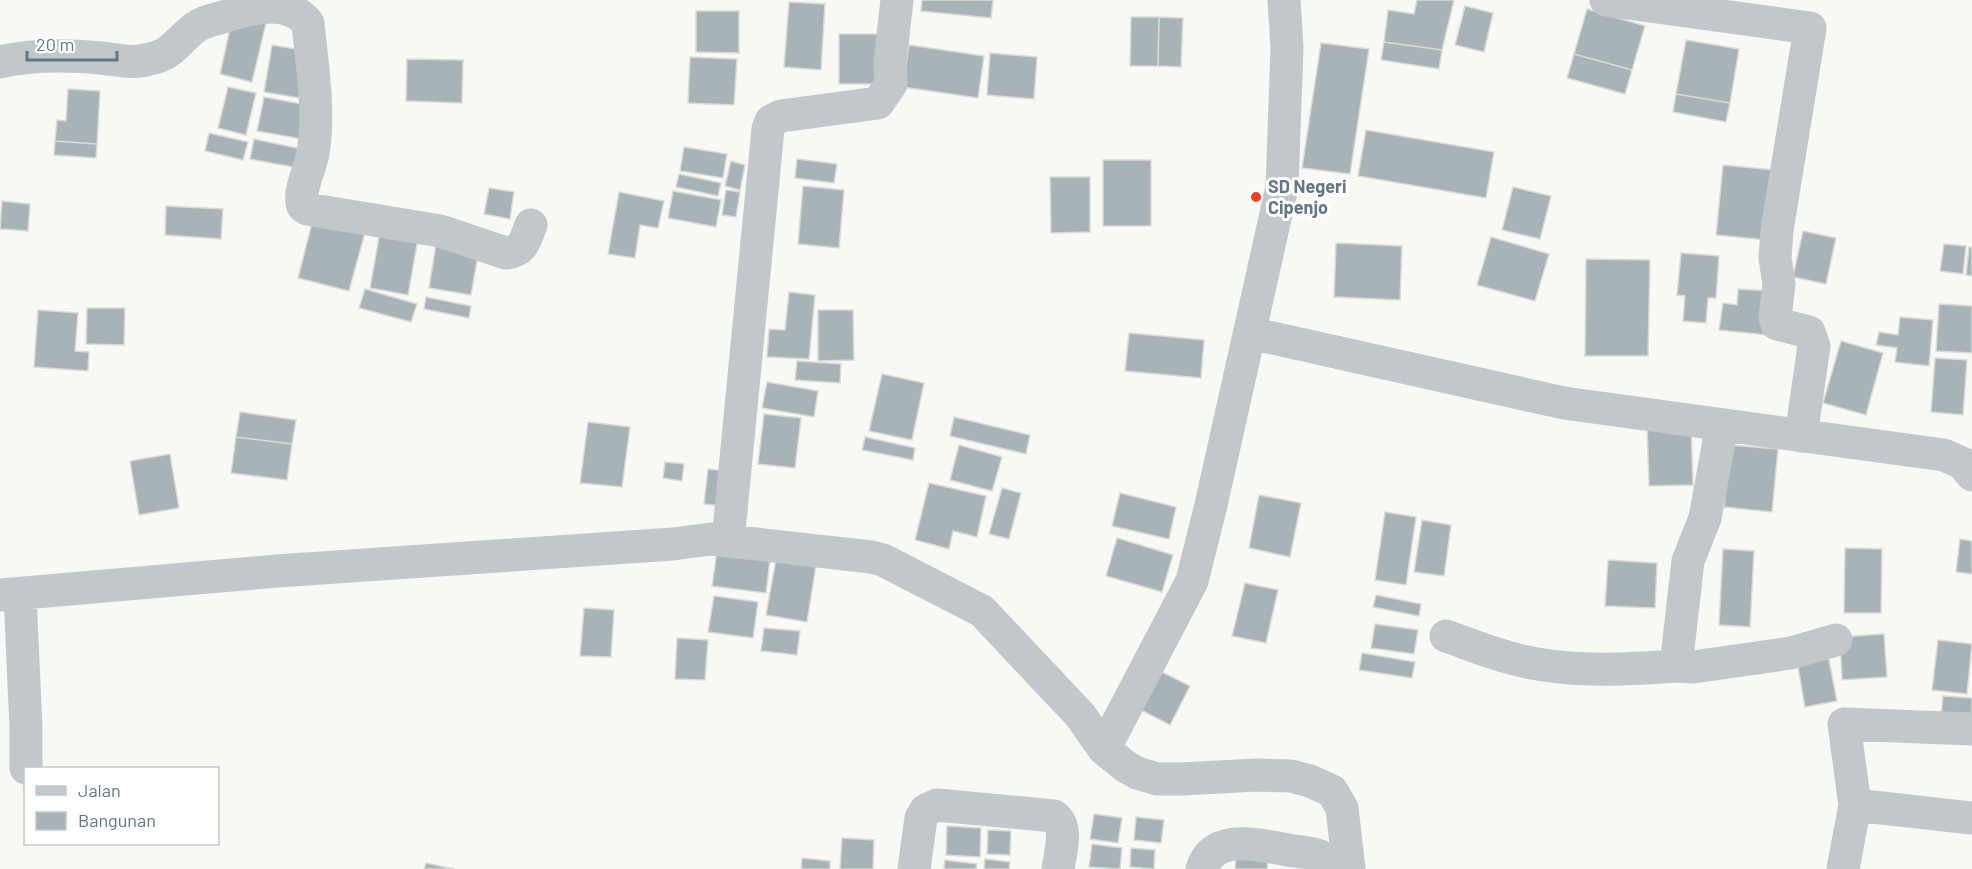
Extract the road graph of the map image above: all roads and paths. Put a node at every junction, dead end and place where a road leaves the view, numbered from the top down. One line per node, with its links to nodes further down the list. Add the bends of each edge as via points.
1 (897, 0): 10 (street, via 891,84 878,103 782,116 771,122 768,129)
2 (1284, 0): 6 (street, via 1287,48 1282,187)
3 (1606, 0): 8 (street, via 1810,28 1775,258 1779,284 1777,324 1809,332 1814,346)
4 (0, 62): 5 (street, via 25,56 142,62 163,55 200,25 262,5 281,3 293,7 308,23 316,134 301,195 303,206 440,231 506,253 516,252)
5 (531, 225)
6 (1250, 333): 7 (street, via 1564,403); 16 (street, via 1192,581)
7 (1722, 425): 8 (street); 14 (street, via 1705,518 1688,561)
8 (1801, 436): 9 (street, via 1944,455 1962,463)
9 (1972, 475)
10 (728, 541): 11 (street, via 711,539 288,570); 16 (street, via 883,560 982,612 1080,715)
11 (10, 595): 17 (street, via 26,728)
12 (1446, 636): 14 (street, via 1507,657 1550,665 1610,670)
13 (1836, 640): 14 (street, via 1791,653)
14 (1676, 666)
15 (1972, 729): 18 (street, via 1844,724)
16 (1104, 749): 24 (street, via 1137,773 1157,779 1291,776 1332,791 1342,808)
17 (26, 767)
18 (1855, 804): 19 (street); 25 (street)
19 (1972, 818)
20 (914, 869): 21 (street, via 921,818 926,810 937,806 1054,816 1063,829)
21 (1058, 869)
22 (1202, 869): 23 (street, via 1206,857 1214,850 1252,843 1320,856)
23 (1340, 869)
24 (1350, 869)
25 (1843, 869)

